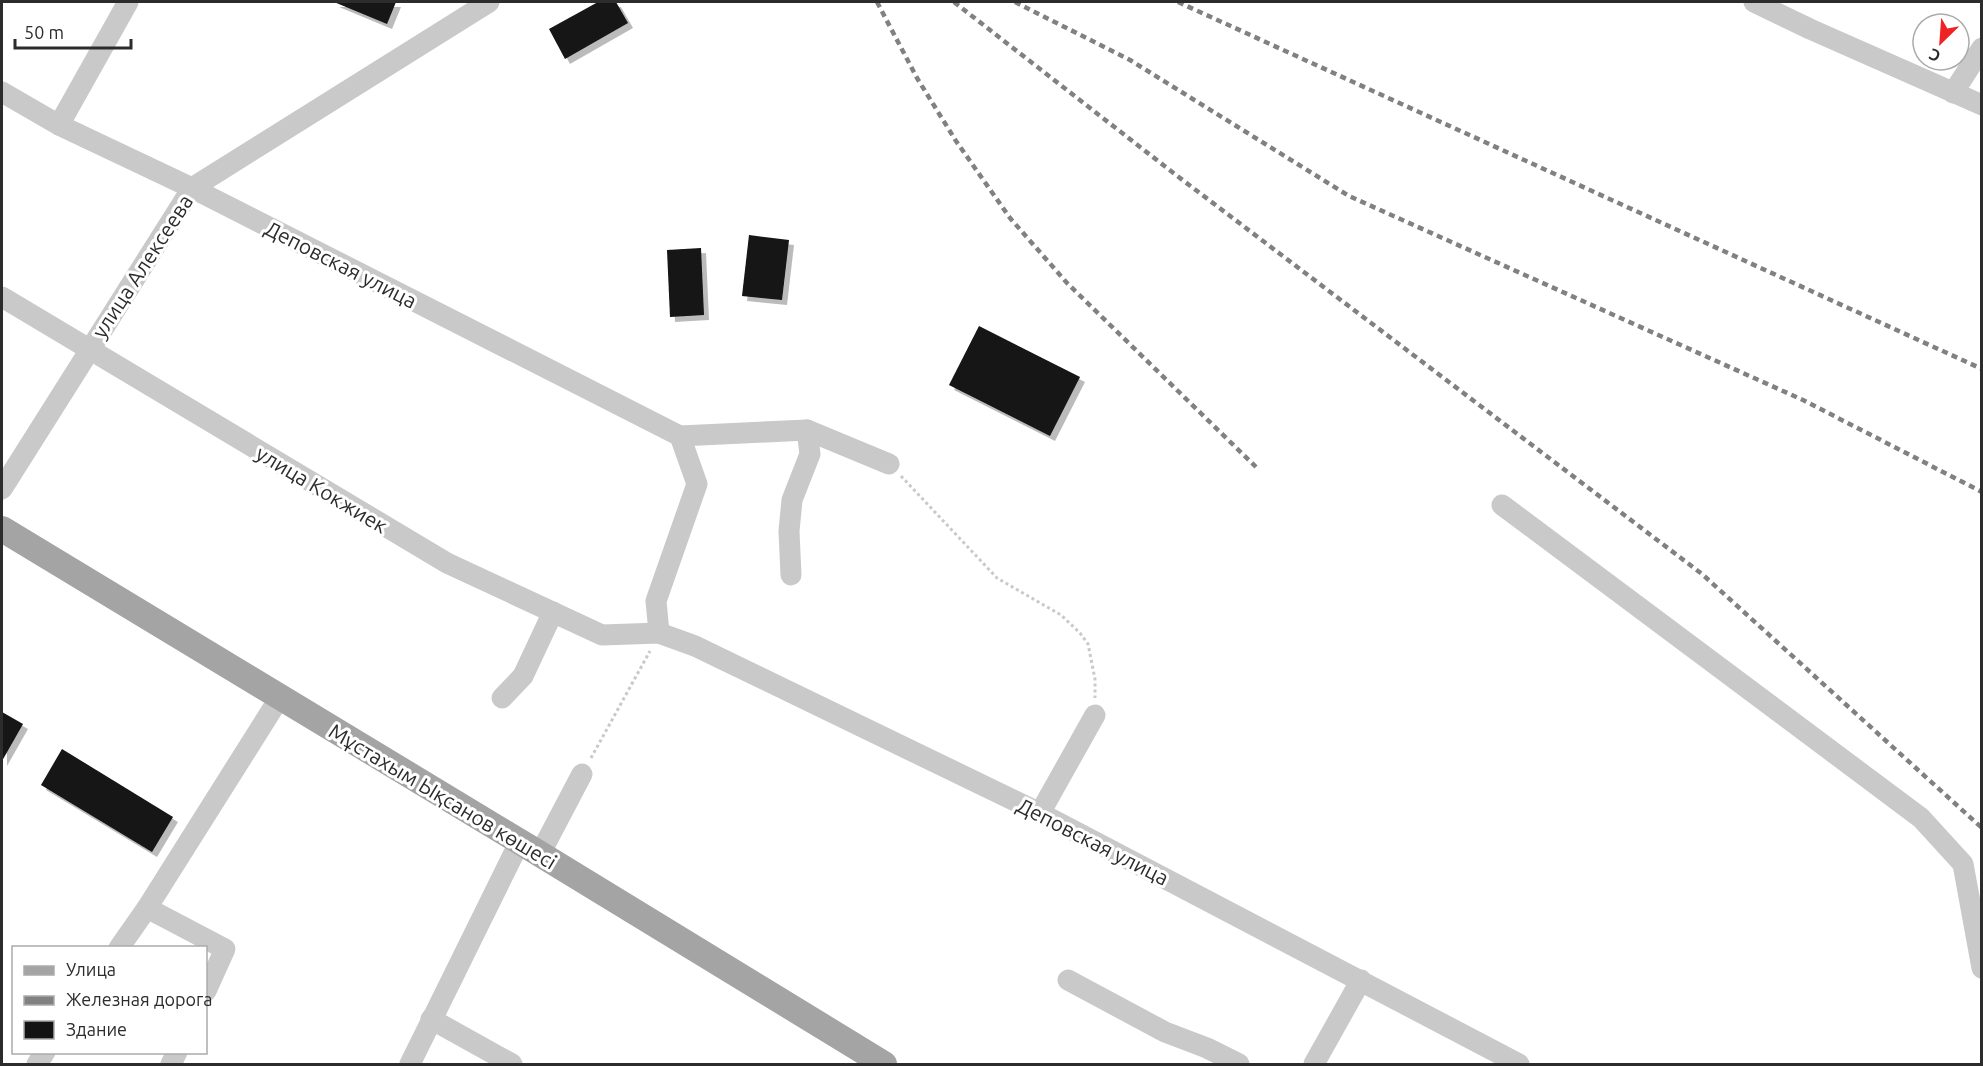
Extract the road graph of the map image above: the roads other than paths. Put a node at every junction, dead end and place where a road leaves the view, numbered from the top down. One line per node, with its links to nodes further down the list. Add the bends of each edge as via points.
1 (128, 2): 8 (street)
2 (489, 2): 9 (street, улица Алексеева)
3 (1754, 2): 6 (street)
4 (1982, 48): 6 (street)
5 (2, 92): 8 (street, Деповская улица)
6 (1953, 93): 7 (street)
7 (1982, 105)
8 (59, 125): 9 (street, Деповская улица)
9 (192, 188): 11 (street, улица Алексеева); 13 (street, Деповская улица)
10 (2, 297): 11 (street, улица Кокжиек)
11 (89, 349): 15 (street, улица Алексеева); 19 (street, улица Кокжиек, via 447,563)
12 (807, 430): 13 (street); 14 (street); 18 (street, via 810,454 792,500)
13 (680, 436): 20 (street, via 697,484 656,601)
14 (889, 464)
15 (2, 489)
16 (1502, 505): 29 (street, via 1921,818 1963,864)
17 (2, 529): 21 (main road, Мұстахым Ықсанов көшесі)
18 (791, 575)
19 (553, 612): 20 (street, улица Кокжиек, via 602,634); 22 (street, via 523,676)
20 (659, 633): 25 (street, Деповская улица, via 695,646)
21 (280, 697): 26 (main road, Мұстахым Ықсанов көшесі); 27 (street)
22 (502, 698)
23 (1095, 715): 25 (street)
24 (582, 774): 26 (street)
25 (1040, 813): 31 (street, Деповская улица)
26 (529, 848): 33 (street); 36 (main road, Мұстахым Ықсанов көшесі)
27 (147, 908): 28 (street); 32 (street, via 225,949)
28 (120, 946)
29 (1982, 968)
30 (1068, 980): 37 (street, via 1165,1032)
31 (1361, 980): 38 (street); 39 (street, Деповская улица)
32 (207, 989)
33 (431, 1019): 34 (street); 35 (street)
34 (410, 1065)
35 (512, 1065)
36 (884, 1065)
37 (1239, 1065)
38 (1314, 1065)
39 (1520, 1065)

